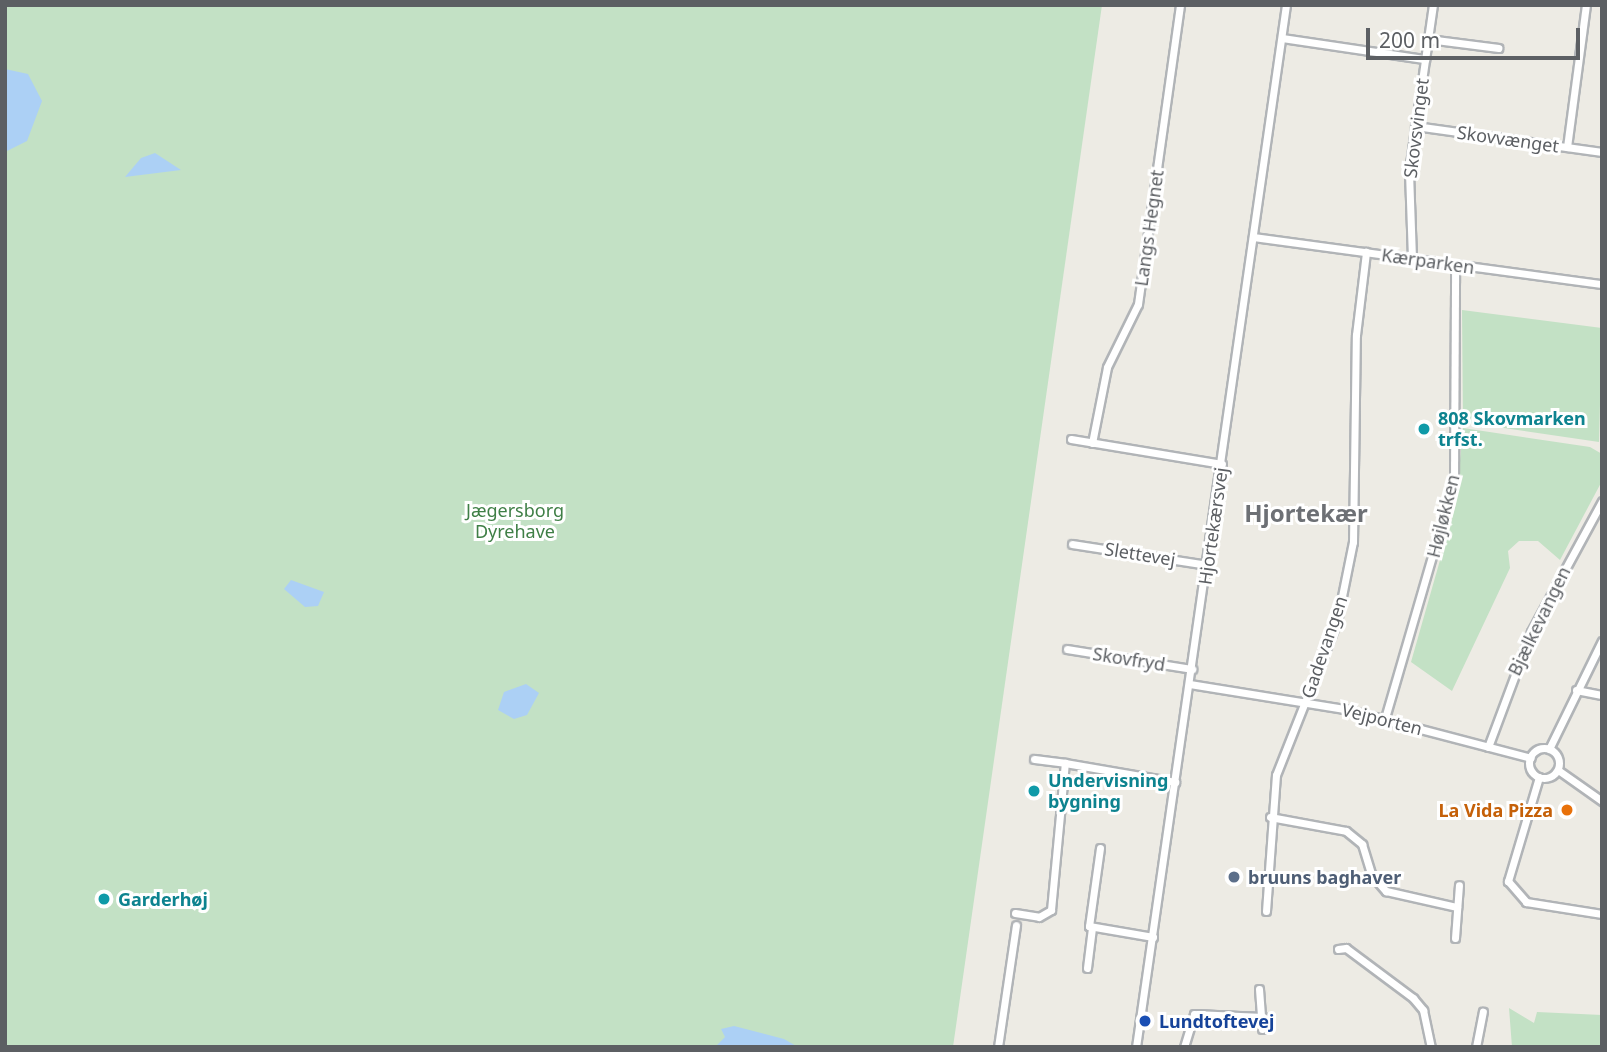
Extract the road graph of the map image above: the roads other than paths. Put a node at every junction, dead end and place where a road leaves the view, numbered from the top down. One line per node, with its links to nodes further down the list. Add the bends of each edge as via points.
1 (1180, 5): 18 (street, Langs Hegnet, via 1138,304 1107,367)
2 (1286, 5): 5 (street, Hjortekærsvej)
3 (1433, 5): 6 (street, Skovsvinget)
4 (1586, 5): 10 (street)
5 (1282, 38): 8 (street); 12 (street, Hjortekærsvej)
6 (1428, 39): 7 (street); 8 (street, Skovsvinget)
7 (1498, 48)
8 (1424, 59): 9 (street, Skovsvinget)
9 (1415, 126): 10 (street, Skovvænget); 14 (street, Skovsvinget, via 1408,180)
10 (1567, 147): 11 (street, Skovvænget)
11 (1602, 152)
12 (1253, 237): 13 (street, Kærparken); 19 (street, Hjortekærsvej)
13 (1366, 252): 14 (street, Kærparken); 29 (street, Gadevangen, via 1356,335 1352,544 1337,621)
14 (1412, 258): 15 (street, Kærparken)
15 (1455, 264): 16 (street, Kærparken); 30 (street, Højløkken, via 1453,487)
16 (1602, 284)
17 (1071, 439): 18 (street)
18 (1092, 443): 19 (street)
19 (1222, 464): 22 (street, Hjortekærsvej)
20 (1602, 501): 31 (street, Bjælkevangen, via 1531,632)
21 (1072, 544): 22 (street, Slettevej)
22 (1207, 565): 25 (street, Hjortekærsvej)
23 (1602, 641): 27 (street)
24 (1067, 649): 25 (street, Skovfryd)
25 (1192, 669): 26 (street, Hjortekærsvej)
26 (1190, 684): 29 (street, Vejporten); 38 (street, Hjortekærsvej)
27 (1577, 690): 28 (street); 32 (street)
28 (1602, 695)
29 (1305, 702): 30 (street, Vejporten); 40 (street, Gadevangen, via 1281,759)
30 (1385, 718): 31 (street, Vejporten)
31 (1488, 747): 33 (street, Vejporten)
32 (1549, 749): 33 (street); 36 (street, via 1558,757)
33 (1531, 758): 37 (street)
34 (1034, 759): 35 (street)
35 (1065, 764): 38 (street); 45 (street, via 1051,910 1039,917)
36 (1558, 770): 37 (street); 39 (street)
37 (1539, 777): 46 (street, via 1508,881 1526,902)
38 (1175, 782): 49 (street, Hjortekærsvej)
39 (1602, 801)
40 (1270, 817): 43 (street, via 1346,831 1362,844 1371,874 1386,891); 44 (street, Gadevangen)
41 (1100, 848): 48 (street)
42 (1459, 885): 43 (street)
43 (1457, 907): 50 (street)
44 (1266, 911)
45 (1015, 913)
46 (1602, 914)
47 (1016, 925): 57 (street)
48 (1093, 928): 49 (street); 52 (street)
49 (1153, 937): 58 (street, Hjortekærsvej)
50 (1455, 938)
51 (1338, 949): 60 (street, via 1346,947 1413,998 1423,1010)
52 (1087, 968)
53 (1259, 989): 55 (street)
54 (1483, 1012): 61 (street)
55 (1262, 1017): 56 (street); 59 (street, via 1194,1013)
56 (1262, 1029)
57 (998, 1047)
58 (1136, 1047)
59 (1184, 1047)
60 (1431, 1047)
61 (1476, 1047)

